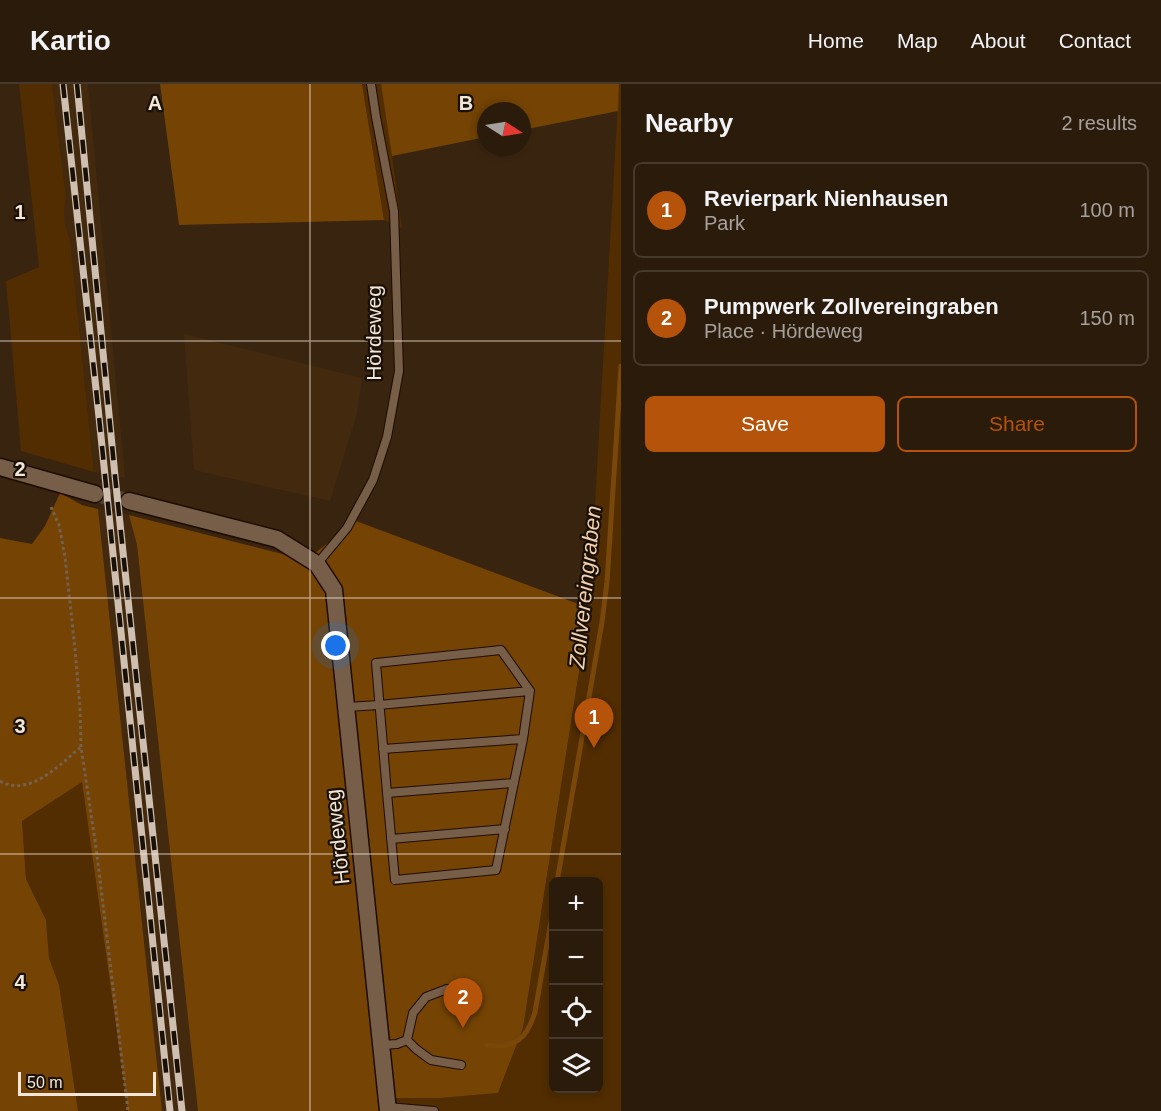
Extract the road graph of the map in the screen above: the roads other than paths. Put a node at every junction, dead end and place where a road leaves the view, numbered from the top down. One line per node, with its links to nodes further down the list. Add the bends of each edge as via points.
1 (371, 84): 5 (lane, Hördeweg, via 394,211 399,371 387,436 373,480 347,528)
2 (0, 467): 3 (street)
3 (95, 494)
4 (129, 501): 5 (street, Hördeweg, via 278,539)
5 (317, 564): 8 (street, Hördeweg, via 334,590)
6 (530, 691): 7 (lane); 7 (lane, via 501,650 376,663); 9 (lane)
7 (379, 705): 8 (lane); 10 (lane)
8 (347, 707): 17 (street, Hördeweg)
9 (522, 739): 10 (lane); 11 (lane)
10 (383, 749): 12 (lane)
11 (514, 783): 12 (lane); 13 (lane)
12 (387, 793): 14 (lane)
13 (505, 829): 14 (lane); 14 (lane, via 496,870 395,880)
14 (391, 839)
15 (470, 991): 16 (lane, via 447,989 426,997 413,1013)
16 (407, 1040): 17 (lane); 18 (lane, via 431,1060)
17 (381, 1045): 19 (street, Hördeweg)
18 (461, 1065)
19 (388, 1109): 20 (lane)
20 (434, 1111)

